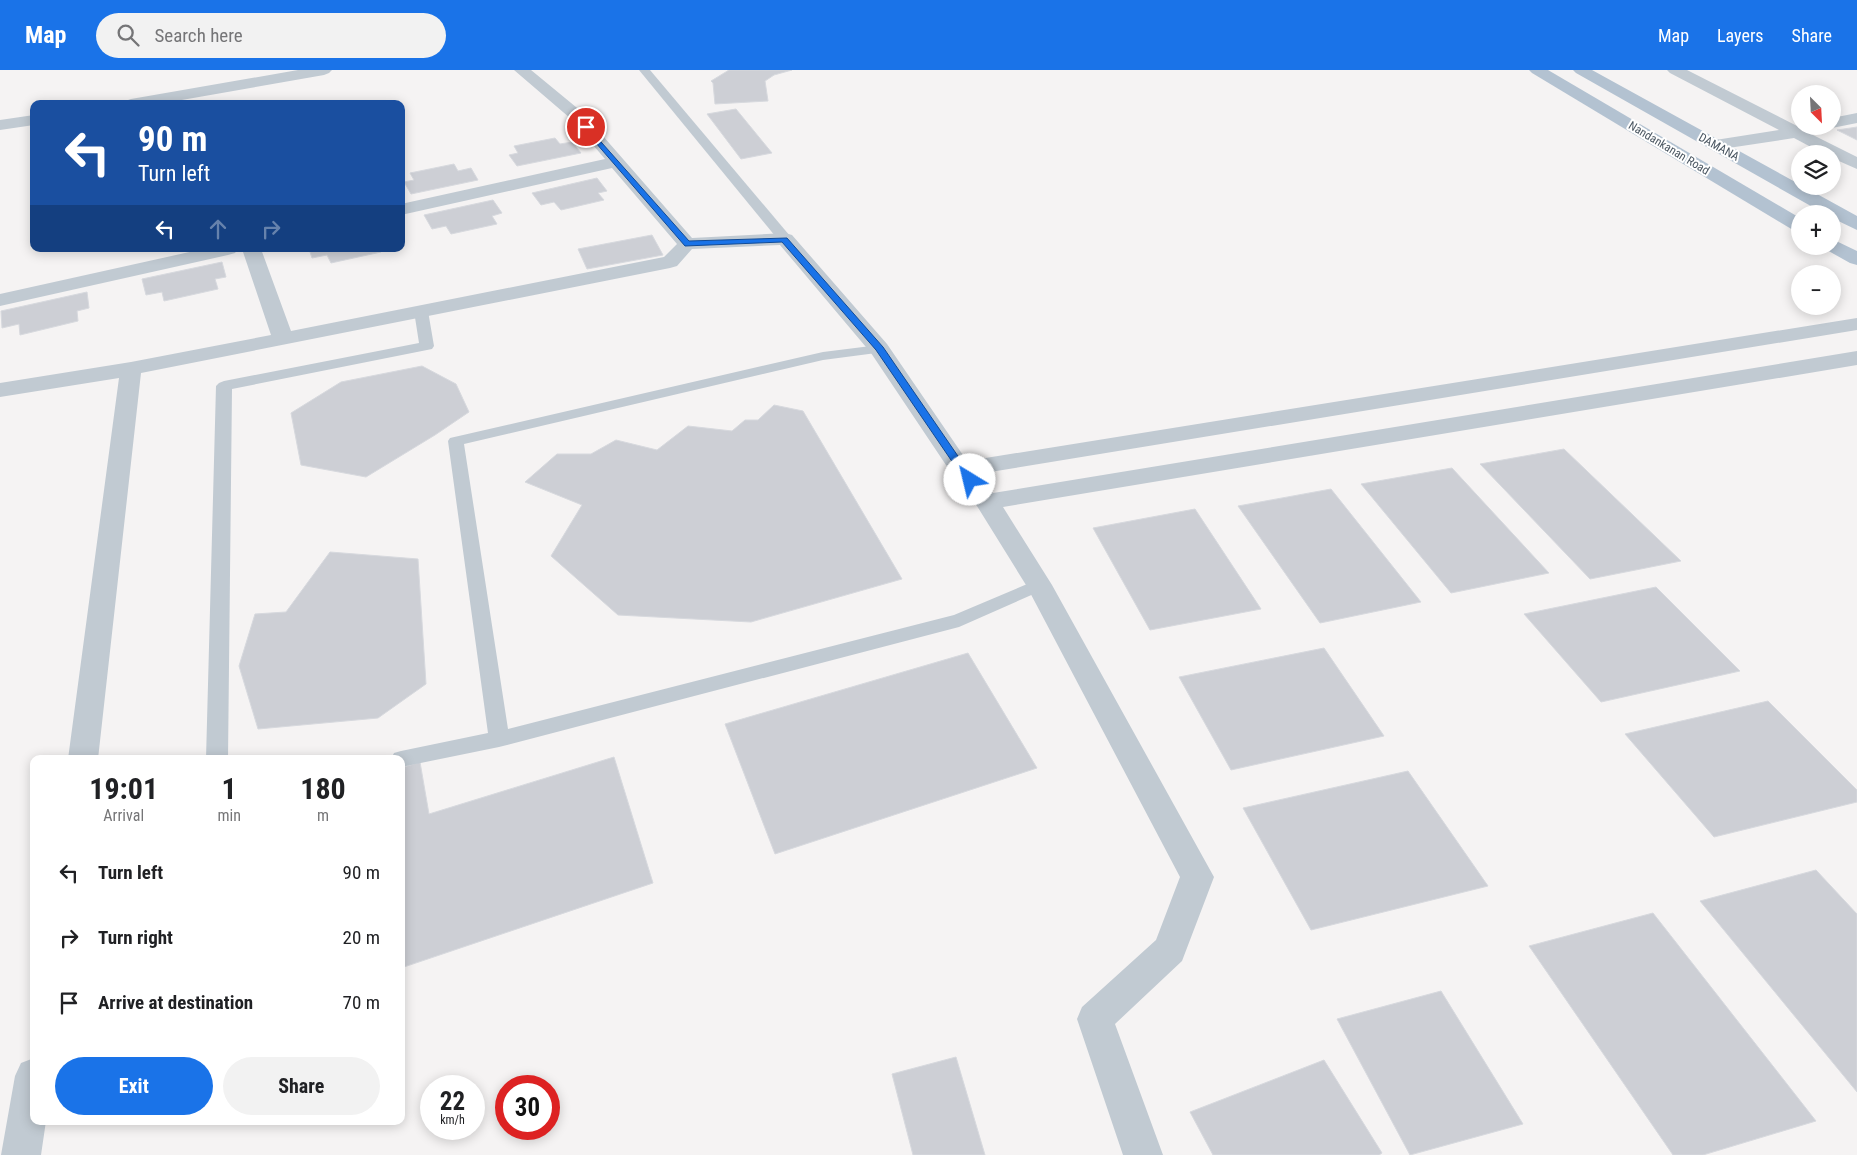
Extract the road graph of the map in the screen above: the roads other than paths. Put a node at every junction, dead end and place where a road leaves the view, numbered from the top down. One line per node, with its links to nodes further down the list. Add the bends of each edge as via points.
1 (324, 70): 7 (street)
2 (522, 70): 17 (street, via 576,115)
3 (644, 70): 22 (lane)
4 (1537, 70): 20 (main road, Nandankanan Road)
5 (1581, 70): 16 (main road, DAMANA)
6 (1675, 70): 13 (street)
7 (199, 98): 8 (street)
8 (177, 100)
9 (1857, 118): 11 (street)
10 (30, 121): 12 (street)
11 (1841, 121)
12 (0, 125)
13 (1791, 130)
14 (1791, 135): 16 (street)
15 (1800, 135): 18 (street)
16 (1716, 145): 21 (main road, DAMANA)
17 (616, 162): 19 (street); 23 (street)
18 (1857, 164)
19 (405, 209)
20 (1791, 221)
21 (1857, 224)
22 (784, 240): 23 (street); 32 (street)
23 (687, 244): 29 (street, via 670,262)
24 (1841, 249): 27 (main road)
25 (215, 252): 28 (street)
26 (252, 252): 31 (street)
27 (1857, 259)
28 (0, 300)
29 (421, 311): 31 (street); 41 (lane, via 427,346 224,386)
30 (1857, 324): 36 (street)
31 (282, 339): 34 (street)
32 (879, 348): 36 (street); 39 (lane, via 823,356 456,441)
33 (1857, 358): 37 (street)
34 (131, 369): 35 (street); 40 (street)
35 (0, 390)
36 (961, 469): 37 (street)
37 (987, 502): 38 (street)
38 (1039, 584): 39 (lane, via 959,620); 45 (street, via 1197,877 1170,950 1095,1019)
39 (499, 739): 42 (lane)
40 (83, 755)
41 (217, 755)
42 (405, 758)
43 (30, 1100): 44 (street)
44 (21, 1155)
45 (1143, 1155)

